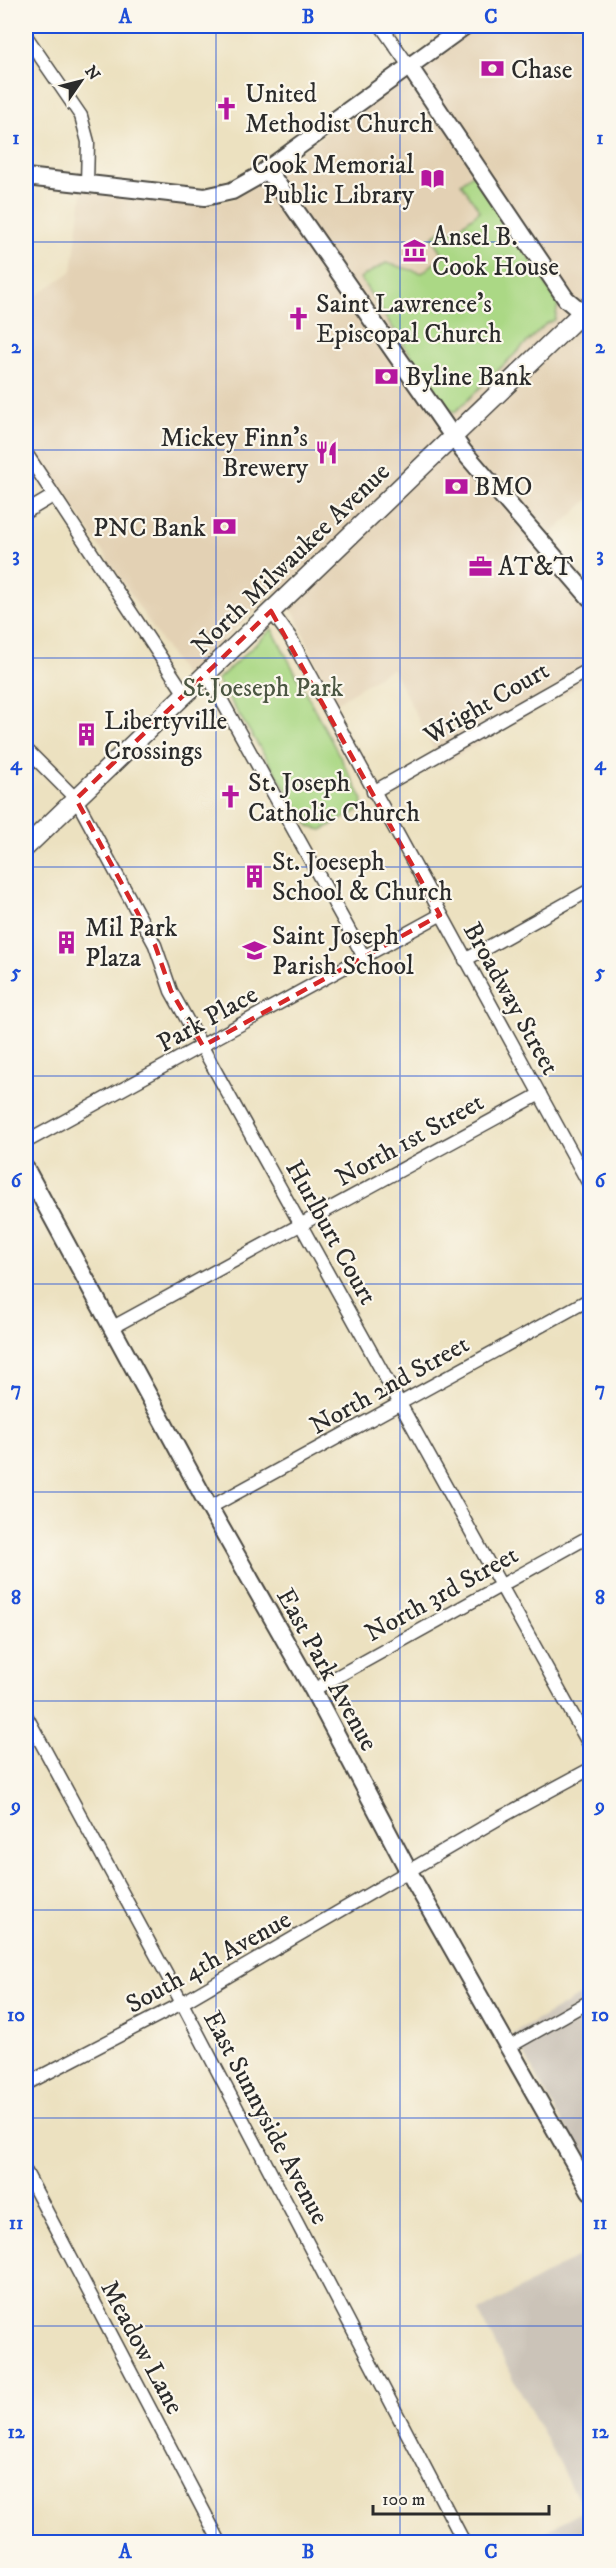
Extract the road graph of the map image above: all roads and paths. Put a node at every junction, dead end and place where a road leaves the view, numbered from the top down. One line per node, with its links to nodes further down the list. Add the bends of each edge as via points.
1 (381, 26): 4 (street)
2 (465, 26): 4 (street)
3 (26, 36): 7 (street, via 81,116 88,142)
4 (409, 66): 5 (street); 8 (street, via 566,299)
5 (267, 169): 7 (street, via 232,191 205,197); 9 (street)
6 (26, 177): 7 (street)
7 (87, 184)
8 (588, 312): 9 (main road, North Milwaukee Avenue)
9 (453, 437): 13 (street); 14 (main road, North Milwaukee Avenue)
10 (26, 453): 11 (street)
11 (52, 496): 12 (street); 17 (street)
12 (26, 512)
13 (591, 598)
14 (271, 611): 16 (main road, North Milwaukee Avenue); 19 (street, Broadway Street, via 290,637)
15 (591, 669): 19 (street, Wright Court)
16 (207, 674): 17 (main road, North Milwaukee Avenue); 24 (street)
17 (186, 694): 20 (main road, North Milwaukee Avenue)
18 (26, 749): 20 (street, Hurlburt Court)
19 (373, 792): 23 (street, Broadway Street)
20 (76, 799): 21 (main road, North Milwaukee Avenue); 26 (street, Hurlburt Court, via 155,945 171,991)
21 (26, 847)
22 (591, 890): 25 (street)
23 (440, 915): 24 (street, Park Place); 25 (street, Broadway Street)
24 (364, 957): 26 (street, Park Place)
25 (465, 960): 27 (street, Broadway Street)
26 (203, 1046): 28 (street, Park Place); 31 (street, Hurlburt Court)
27 (540, 1094): 30 (street, Broadway Street); 31 (street, North 1st Street)
28 (26, 1142)
29 (26, 1168): 33 (street, East Park Avenue)
30 (591, 1186)
31 (302, 1224): 33 (street, North 1st Street); 34 (street, Hurlburt Court)
32 (591, 1299): 34 (street, North 2nd Street)
33 (111, 1328): 35 (street, East Park Avenue)
34 (402, 1403): 35 (street, North 2nd Street); 37 (street, Hurlburt Court)
35 (209, 1508): 38 (street, East Park Avenue)
36 (591, 1536): 37 (street, North 3rd Street)
37 (502, 1585): 38 (street, North 3rd Street); 40 (street, Hurlburt Court)
38 (313, 1690): 42 (street, East Park Avenue)
39 (26, 1715): 44 (street, East Sunnyside Avenue)
40 (591, 1746)
41 (591, 1769): 42 (street, South 4th Avenue)
42 (409, 1872): 44 (street, South 4th Avenue); 45 (street, East Park Avenue)
43 (591, 2001): 45 (street)
44 (182, 2003): 46 (street, South 4th Avenue); 50 (street, East Sunnyside Avenue)
45 (507, 2048): 48 (street, East Park Avenue)
46 (26, 2084)
47 (26, 2172): 49 (street, Meadow Lane)
48 (591, 2191)
49 (220, 2542)
50 (465, 2542)

